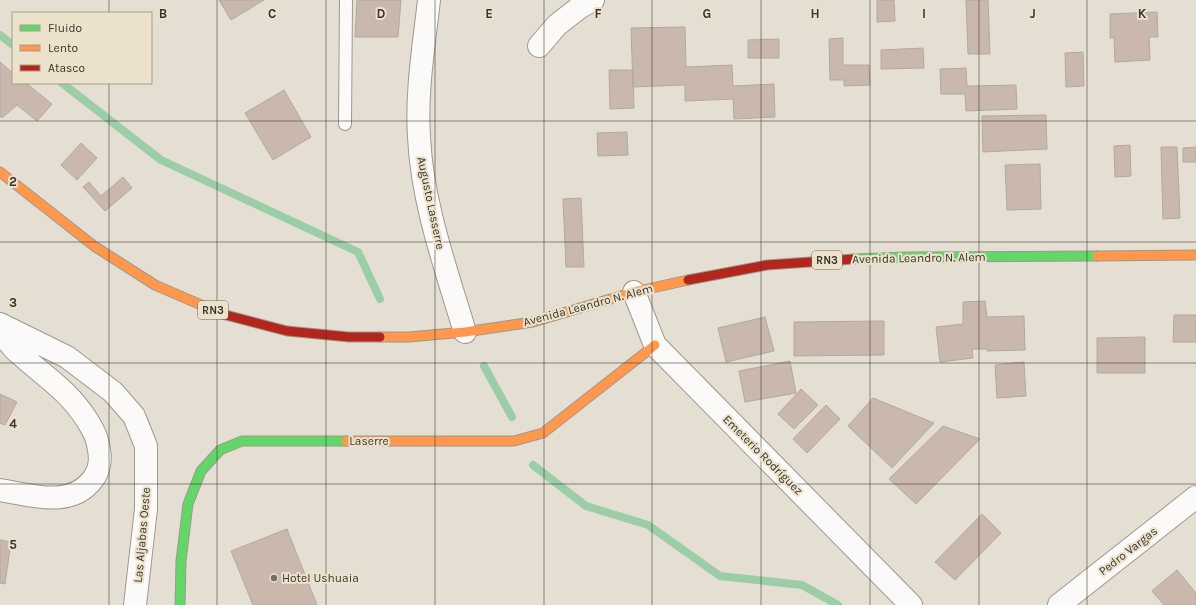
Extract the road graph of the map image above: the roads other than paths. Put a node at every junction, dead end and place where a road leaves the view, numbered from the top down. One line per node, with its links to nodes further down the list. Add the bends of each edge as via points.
1 (346, 0): 5 (lane)
2 (429, 0): 11 (street, Augusto Lasserre, via 418,92 419,137 424,180 435,229)
3 (593, 0): 4 (street, via 557,25)
4 (539, 46)
5 (345, 124)
6 (0, 172): 11 (main road, Avenida Leandro N. Alem / RN3, via 94,246 155,285 222,314 287,331 349,337 409,337)
7 (1196, 255): 8 (main road, Avenida Leandro N. Alem / RN3, via 825,260 767,266)
8 (634, 292): 11 (main road, Avenida Leandro N. Alem / RN3, via 533,322); 12 (street, Emeterio Rodríguez)
9 (0, 324): 15 (street, Las Aljabas Oeste, via 67,357 113,392 134,416 146,446 146,509)
10 (0, 331): 13 (street, via 19,354 56,383 78,405 97,437 100,458 96,475 87,488 74,495 59,498)
11 (465, 332)
12 (655, 345): 16 (main road, Laserre, via 543,433 514,441 242,441 220,450 201,471 188,504 181,561); 17 (street, Emeterio Rodríguez)
13 (0, 490)
14 (1196, 497): 18 (street, Pedro Vargas)
15 (135, 605)
16 (180, 605)
17 (911, 605)
18 (1059, 605)

